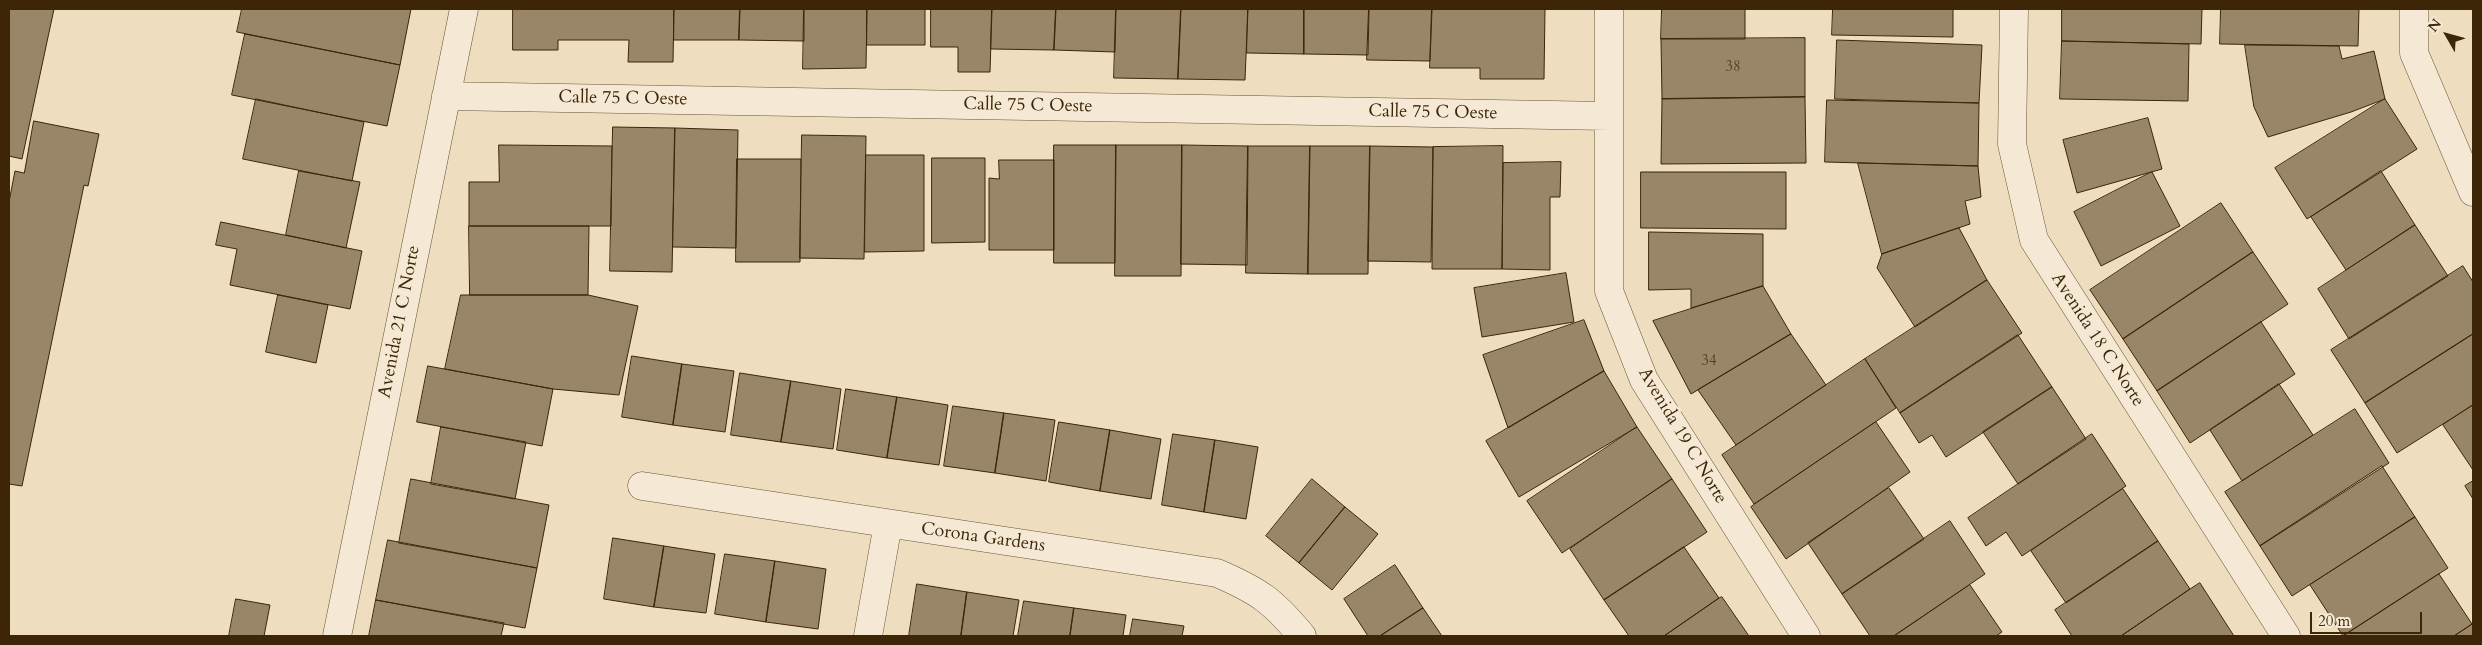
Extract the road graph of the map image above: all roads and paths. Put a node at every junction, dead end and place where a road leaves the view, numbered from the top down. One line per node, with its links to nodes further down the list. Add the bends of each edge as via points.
1 (464, 9): 5 (street, Avenida 21 C Norte)
2 (1609, 9): 6 (street, Avenida 19 C Norte)
3 (2014, 9): 14 (street, Avenida 18 C Norte, via 2012,144 2034,240)
4 (2414, 9): 7 (street, via 2414,53)
5 (446, 96): 6 (street, Calle 75 C Oeste); 10 (street, Avenida 21 C Norte)
6 (1609, 116): 13 (street, Avenida 19 C Norte, via 1609,291 1644,380)
7 (2473, 192)
8 (642, 486): 9 (street, Corona Gardens)
9 (888, 524): 11 (street); 12 (street, Corona Gardens, via 1217,573 1251,587 1278,607)
10 (337, 636)
11 (868, 636)
12 (1302, 636)
13 (1806, 636)
14 (2286, 636)

